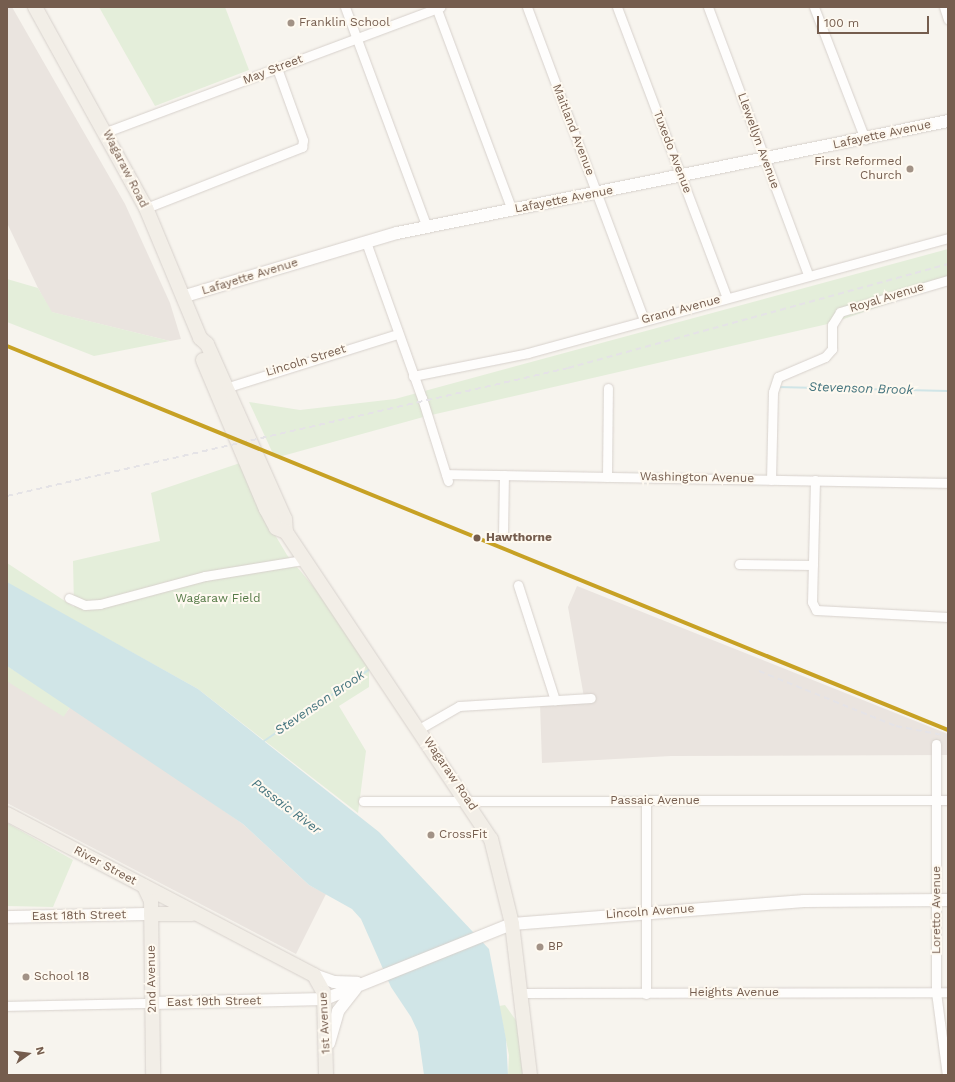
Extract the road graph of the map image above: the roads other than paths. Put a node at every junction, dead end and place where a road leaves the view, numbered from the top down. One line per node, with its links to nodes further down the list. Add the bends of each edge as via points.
1 (35, 7): 13 (main road, Wagaraw Road)
2 (345, 7): 10 (street)
3 (437, 7): 10 (street, May Street); 19 (street)
4 (527, 7): 17 (street, Maitland Avenue)
5 (617, 7): 16 (street, Tuxedo Avenue)
6 (708, 7): 15 (street, Llewellyn Avenue)
7 (814, 7): 14 (street)
8 (944, 7): 9 (street)
9 (948, 19)
10 (356, 38): 11 (street, May Street); 20 (street)
11 (277, 68): 13 (street, May Street); 18 (street, via 304,140 302,147)
12 (948, 120): 14 (main road, Lafayette Avenue)
13 (106, 132): 18 (main road, Wagaraw Road)
14 (864, 138): 15 (main road, Lafayette Avenue)
15 (765, 159): 16 (main road, Lafayette Avenue); 23 (street, Llewellyn Avenue)
16 (681, 176): 17 (main road, Lafayette Avenue); 26 (street, Tuxedo Avenue)
17 (596, 193): 19 (main road, Lafayette Avenue); 27 (street, Maitland Avenue)
18 (146, 208): 25 (main road, Wagaraw Road)
19 (512, 210): 20 (main road, Lafayette Avenue)
20 (427, 227): 22 (main road, Lafayette Avenue)
21 (948, 238): 23 (street, Grand Avenue)
22 (366, 242): 25 (main road, Lafayette Avenue); 28 (street)
23 (808, 275): 26 (street, Grand Avenue)
24 (948, 280): 34 (street, Royal Avenue, via 840,312 832,325 832,349 825,357 778,376 773,392)
25 (185, 296): 31 (main road, Wagaraw Road, via 200,338 198,347)
26 (727, 298): 27 (street, Grand Avenue)
27 (644, 320): 29 (street, Grand Avenue, via 521,354)
28 (397, 334): 29 (street); 31 (street, Lincoln Street)
29 (413, 376): 32 (street, Washington Avenue, via 447,478)
30 (608, 388): 33 (street)
31 (220, 389): 38 (main road, Wagaraw Road, via 276,528 286,532)
32 (504, 475): 33 (street, Washington Avenue); 37 (street)
33 (607, 477): 34 (street, Washington Avenue)
34 (771, 480): 35 (street, Washington Avenue)
35 (815, 480): 36 (street, Washington Avenue); 40 (street)
36 (948, 483)
37 (503, 536)
38 (303, 560): 42 (street, via 205,576 100,604 84,605); 46 (main road, Wagaraw Road)
39 (739, 564): 40 (street)
40 (813, 565): 43 (street, via 812,602 820,613)
41 (518, 585): 45 (street)
42 (69, 598)
43 (948, 617)
44 (591, 698): 45 (street)
45 (555, 700): 46 (street, via 458,706)
46 (419, 729): 51 (main road, Wagaraw Road)
47 (936, 744): 48 (street, Loretto Avenue)
48 (936, 800): 49 (street, Passaic Avenue); 52 (street, Passaic Avenue); 55 (street, Loretto Avenue)
49 (948, 800)
50 (363, 801): 51 (street, Passaic Avenue)
51 (468, 801): 52 (street, Passaic Avenue); 60 (main road, Wagaraw Road, via 495,849)
52 (646, 801): 56 (street)
53 (7, 814): 54 (main road, River Street)
54 (144, 886): 57 (main road, 2nd Avenue, via 150,895); 59 (main road, River Street)
55 (943, 900): 56 (main road, Lincoln Avenue, via 804,901); 63 (street, Loretto Avenue)
56 (646, 913): 60 (main road, Lincoln Avenue); 66 (street)
57 (151, 914): 58 (main road, East 18th Street); 59 (main road, River Street, via 178,912); 68 (main road, 2nd Avenue)
58 (7, 917)
59 (204, 917): 61 (main road, River Street)
60 (512, 924): 62 (main road, Lincoln Avenue, via 487,931); 65 (main road, Wagaraw Road)
61 (314, 975): 62 (main road, River Street, via 339,983); 67 (main road, 1st Avenue, via 321,983)
62 (364, 983): 67 (main road); 70 (main road, via 338,1011)
63 (936, 992): 64 (street, Heights Avenue); 66 (street, Heights Avenue); 73 (street, Loretto Avenue)
64 (948, 992)
65 (520, 993): 66 (street, Heights Avenue); 72 (main road, Wagaraw Road)
66 (646, 994)
67 (325, 999): 68 (main road, East 19th Street); 70 (main road, 1st Avenue)
68 (152, 1003): 69 (street, East 19th Street); 71 (main road, 2nd Avenue)
69 (7, 1006)
70 (326, 1069)
71 (153, 1075)
72 (530, 1075)
73 (947, 1075)

